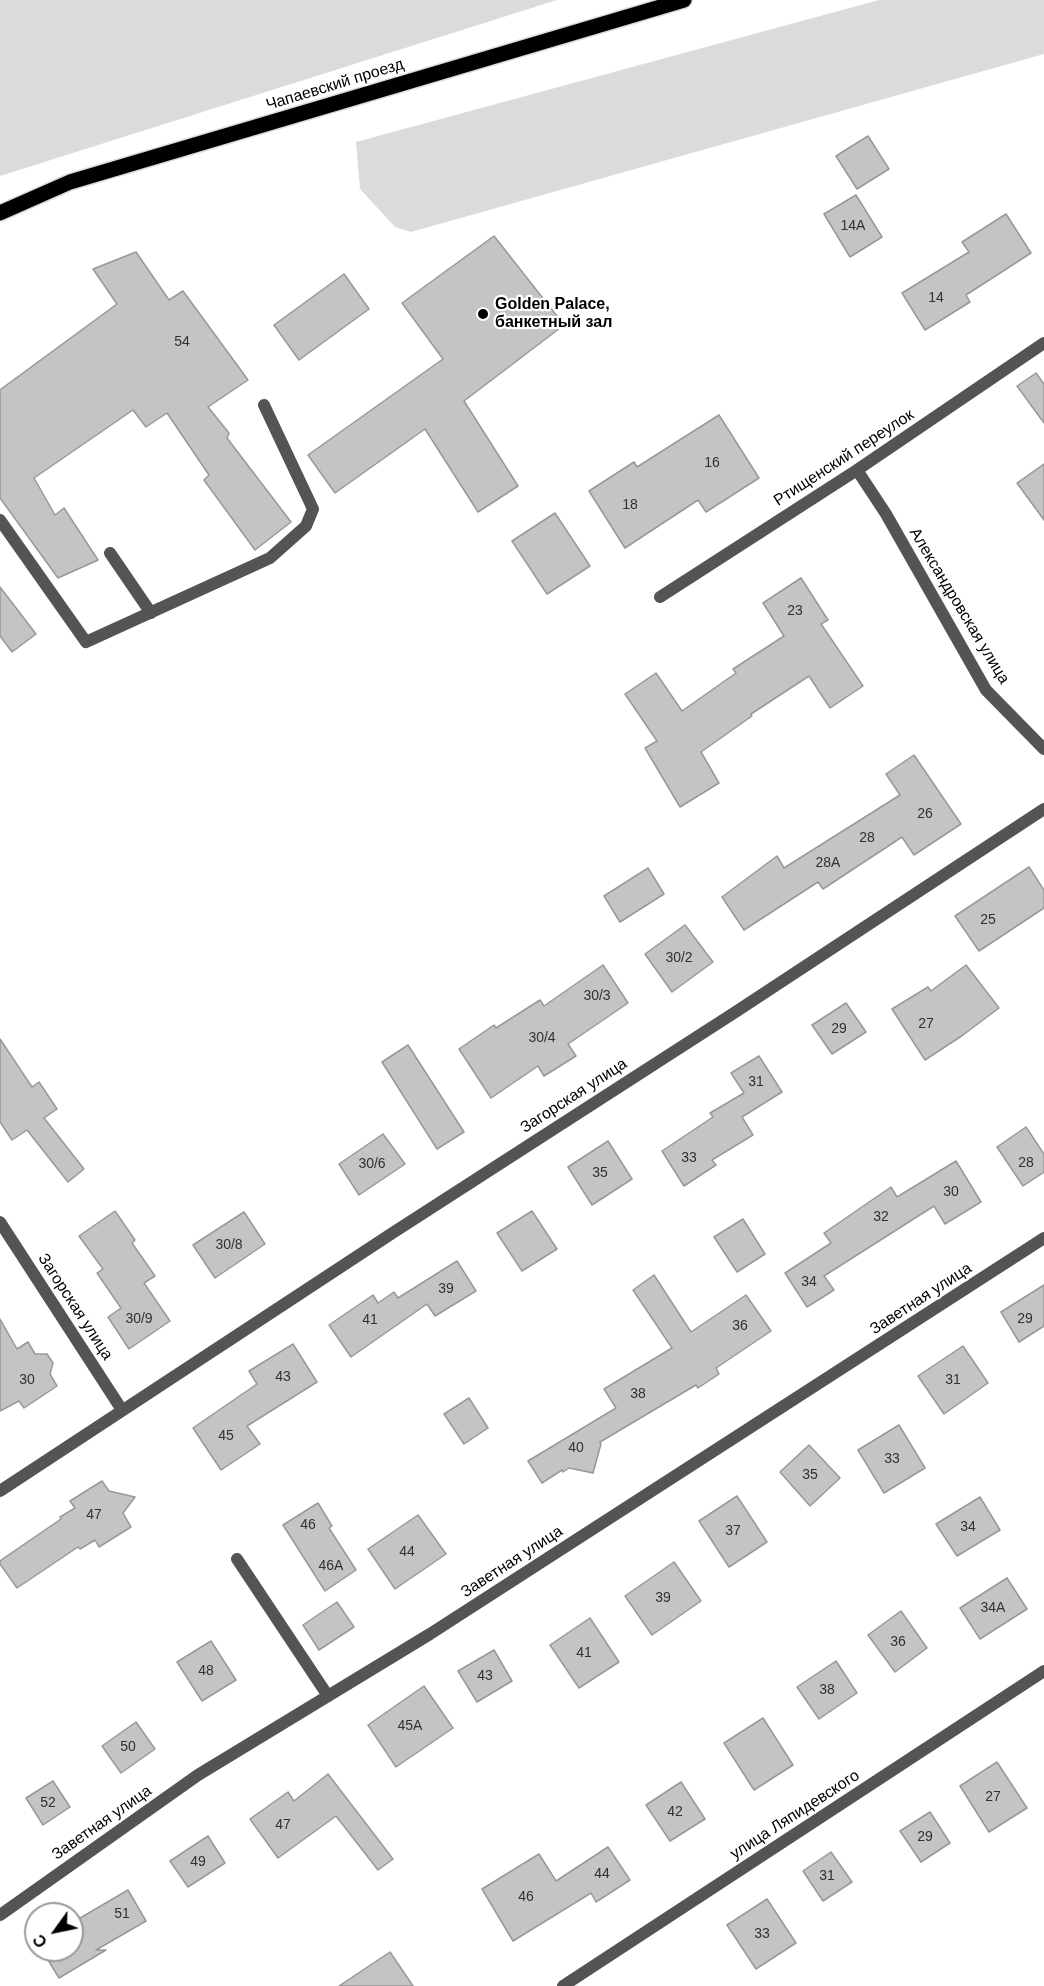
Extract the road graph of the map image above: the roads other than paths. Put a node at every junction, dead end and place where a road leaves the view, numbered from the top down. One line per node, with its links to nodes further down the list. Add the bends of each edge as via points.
1 (684, 0): 2 (main road, Чапаевский проезд, via 70,182)
2 (0, 213)
3 (1044, 343): 5 (street, Ртищенский переулок)
4 (264, 405): 9 (street, via 313,509 306,526 270,558)
5 (857, 470): 8 (street, Ртищенский переулок); 10 (street, Александровская улица, via 986,690)
6 (0, 520): 9 (street, via 86,642)
7 (110, 553): 9 (street)
8 (660, 597)
9 (151, 613)
10 (1044, 749)
11 (1044, 809): 14 (street, Загорская улица)
12 (0, 1222): 14 (street, Загорская улица)
13 (1044, 1238): 18 (street, Заветная улица)
14 (122, 1410): 15 (street, Загорская улица)
15 (0, 1491)
16 (237, 1559): 18 (street)
17 (1044, 1671): 20 (street, улица Ляпидевского)
18 (328, 1696): 19 (street, Заветная улица, via 198,1775)
19 (0, 1916)
20 (563, 1986)

